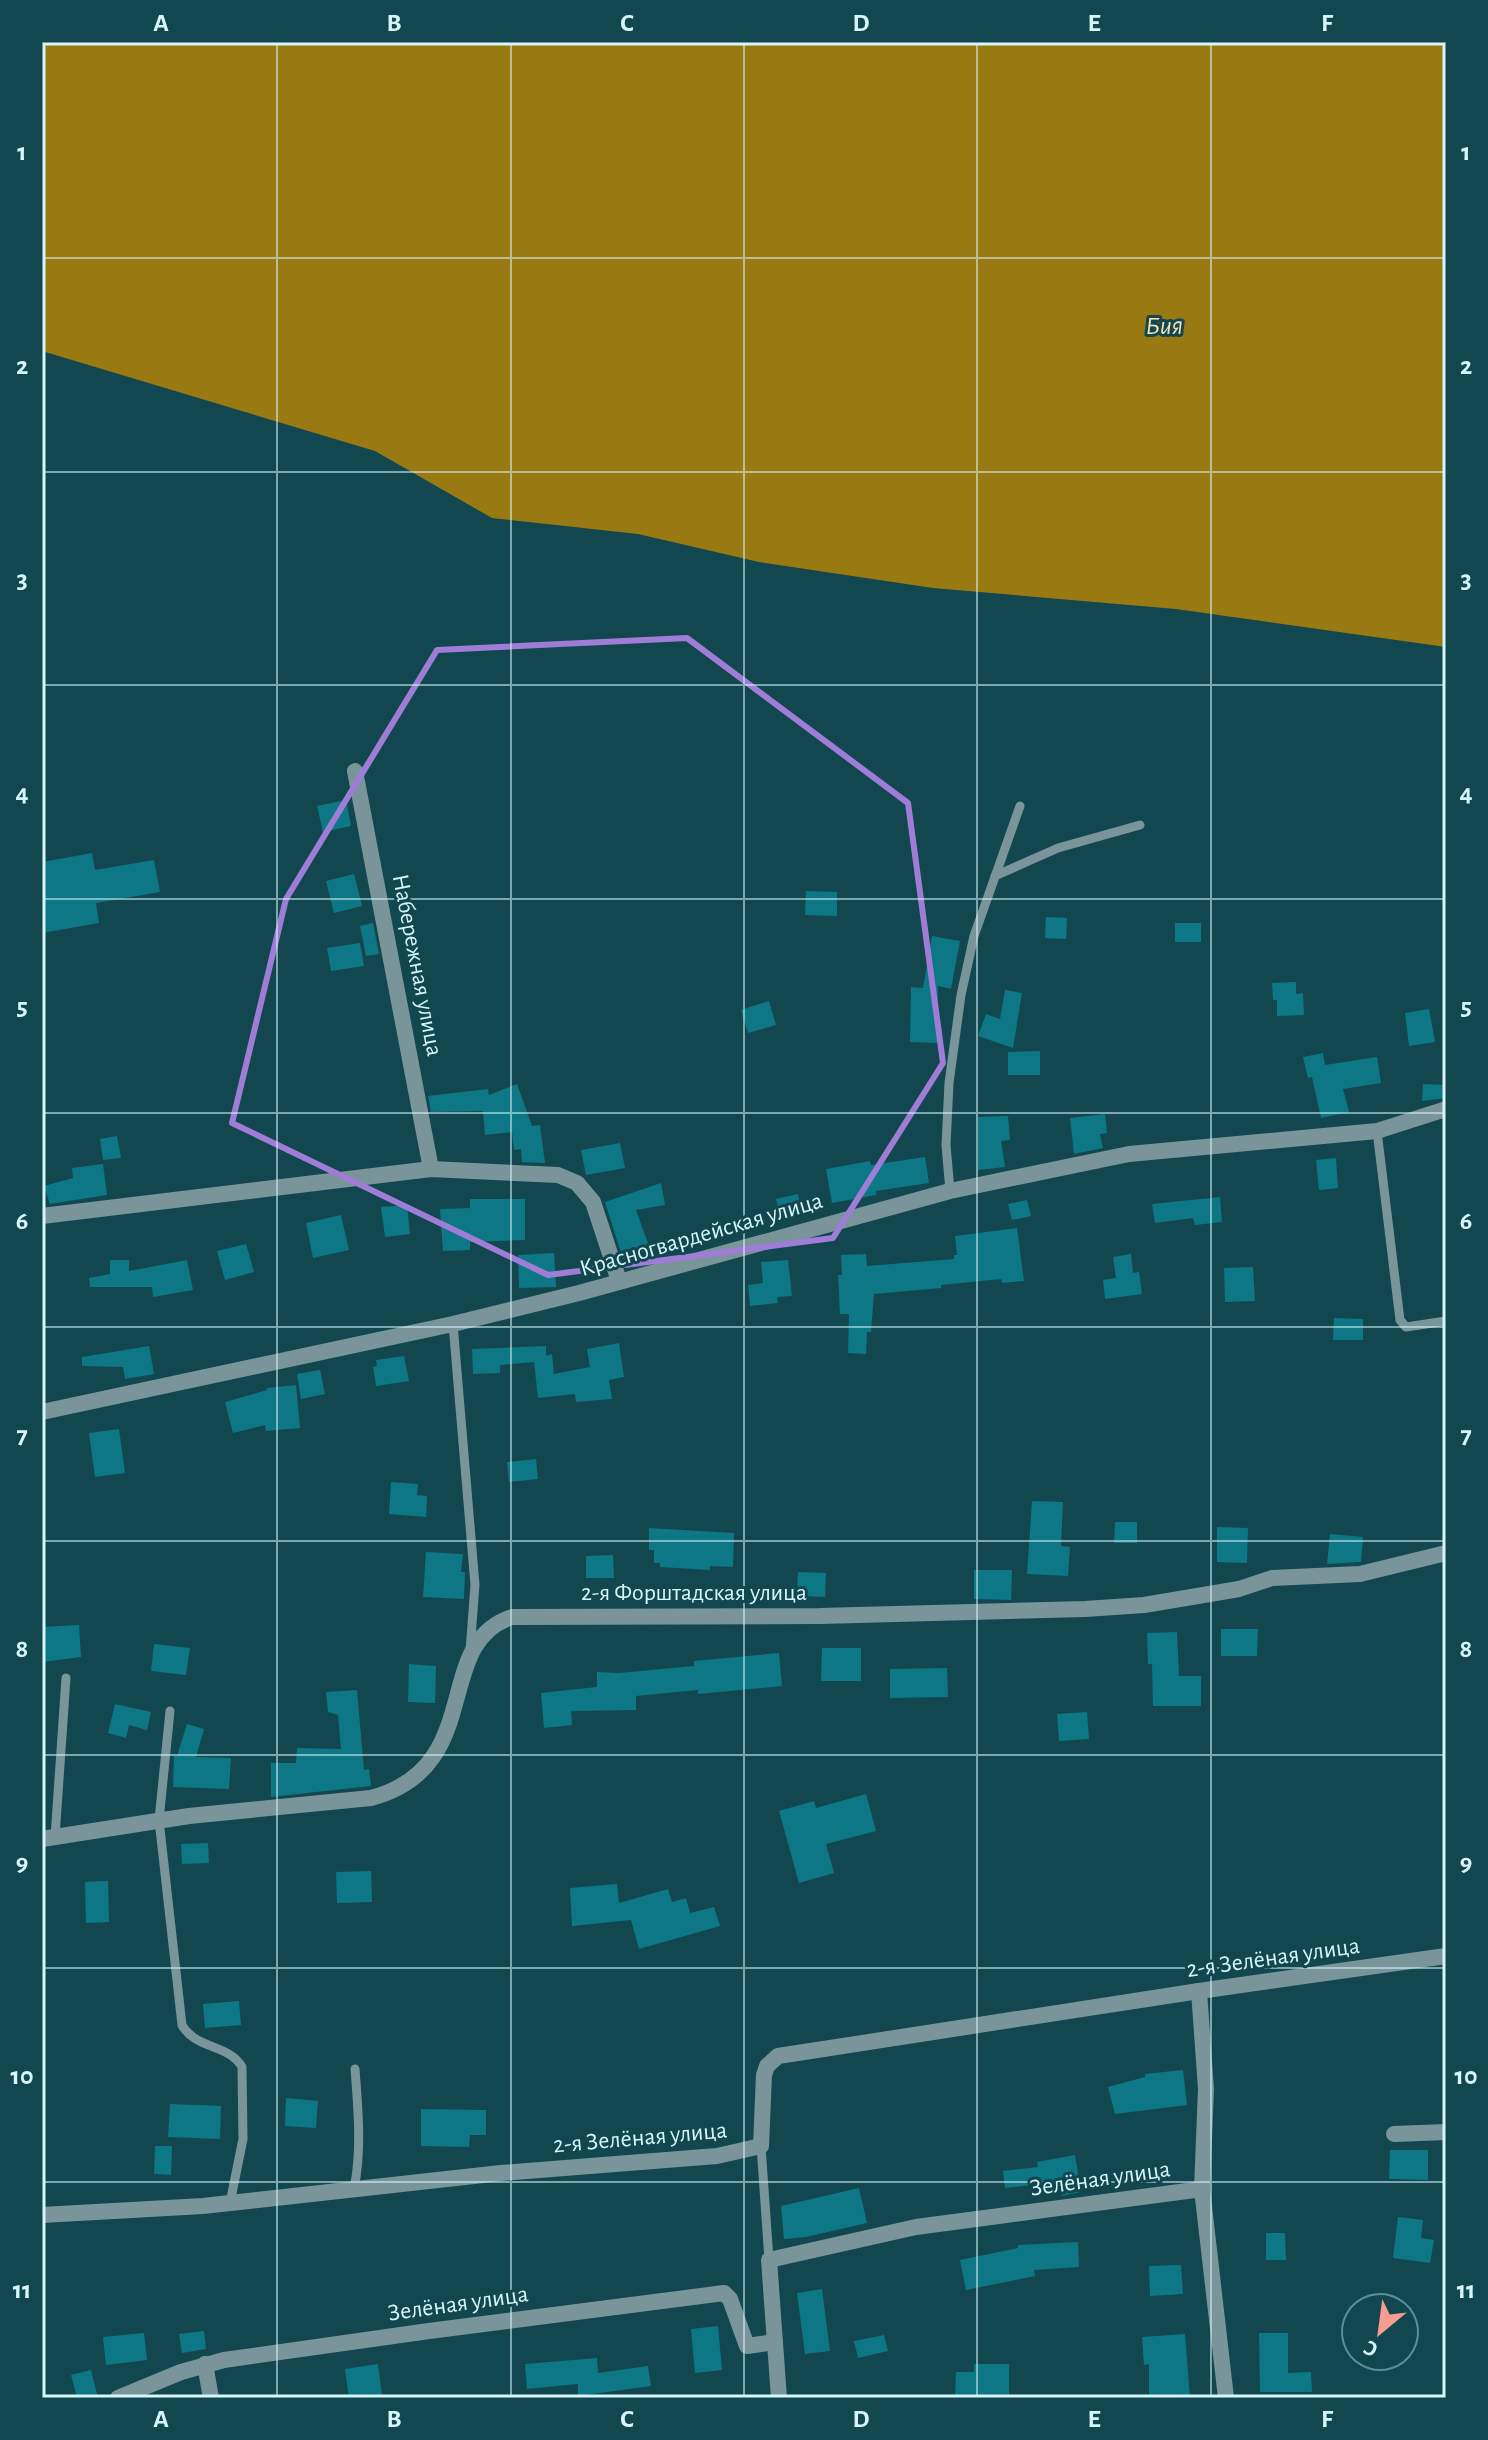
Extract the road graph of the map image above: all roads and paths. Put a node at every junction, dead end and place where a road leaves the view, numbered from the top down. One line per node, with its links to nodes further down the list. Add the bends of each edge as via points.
1 (355, 771): 7 (street, Набережная улица)
2 (1020, 806): 4 (lane)
3 (1140, 825): 4 (lane, via 1058,848)
4 (995, 876): 8 (lane, via 968,961 957,1024 946,1145)
5 (1446, 1109): 6 (street, Красногвардейская улица)
6 (1377, 1131): 8 (street, Красногвардейская улица, via 1129,1154); 11 (lane, via 1400,1320 1406,1327)
7 (431, 1169): 9 (street); 10 (street, via 545,1173 577,1183 593,1202)
8 (950, 1191): 10 (street, Красногвардейская улица)
9 (42, 1216)
10 (619, 1281): 12 (street, Красногвардейская улица)
11 (1446, 1321)
12 (453, 1324): 13 (street, Красногвардейская улица); 15 (lane, via 475,1585)
13 (42, 1412)
14 (1446, 1553): 15 (street, 2-я Форштадская улица, via 1360,1574 1272,1578 1144,1605 820,1616 528,1616 500,1621)
15 (470, 1653): 18 (street, 2-я Форштадская улица, via 439,1750 427,1767 391,1792)
16 (66, 1678): 19 (lane)
17 (170, 1711): 18 (lane)
18 (159, 1820): 19 (street, 2-я Форштадская улица); 28 (lane, via 182,2025 193,2038 230,2054 242,2067 243,2139)
19 (48, 1838)
20 (1446, 1956): 21 (street, 2-я Зелёная улица)
21 (1199, 1991): 25 (street, 2-я Зелёная улица, via 778,2056 764,2075); 27 (street, via 1206,2089)
22 (355, 2069): 26 (lane, via 360,2136)
23 (1446, 2132): 24 (street)
24 (1394, 2134)
25 (761, 2146): 26 (street, 2-я Зелёная улица, via 717,2156); 30 (lane)
26 (354, 2189): 28 (street, 2-я Зелёная улица)
27 (1202, 2189): 30 (street, Зелёная улица, via 916,2227); 36 (street)
28 (230, 2203): 29 (street, 2-я Зелёная улица)
29 (42, 2215)
30 (769, 2260): 31 (street)
31 (775, 2342): 32 (street, Зелёная улица, via 747,2346 724,2293); 35 (street)
32 (205, 2364): 33 (street, Зелёная улица); 34 (street)
33 (118, 2398)
34 (211, 2398)
35 (779, 2398)
36 (1226, 2398)

